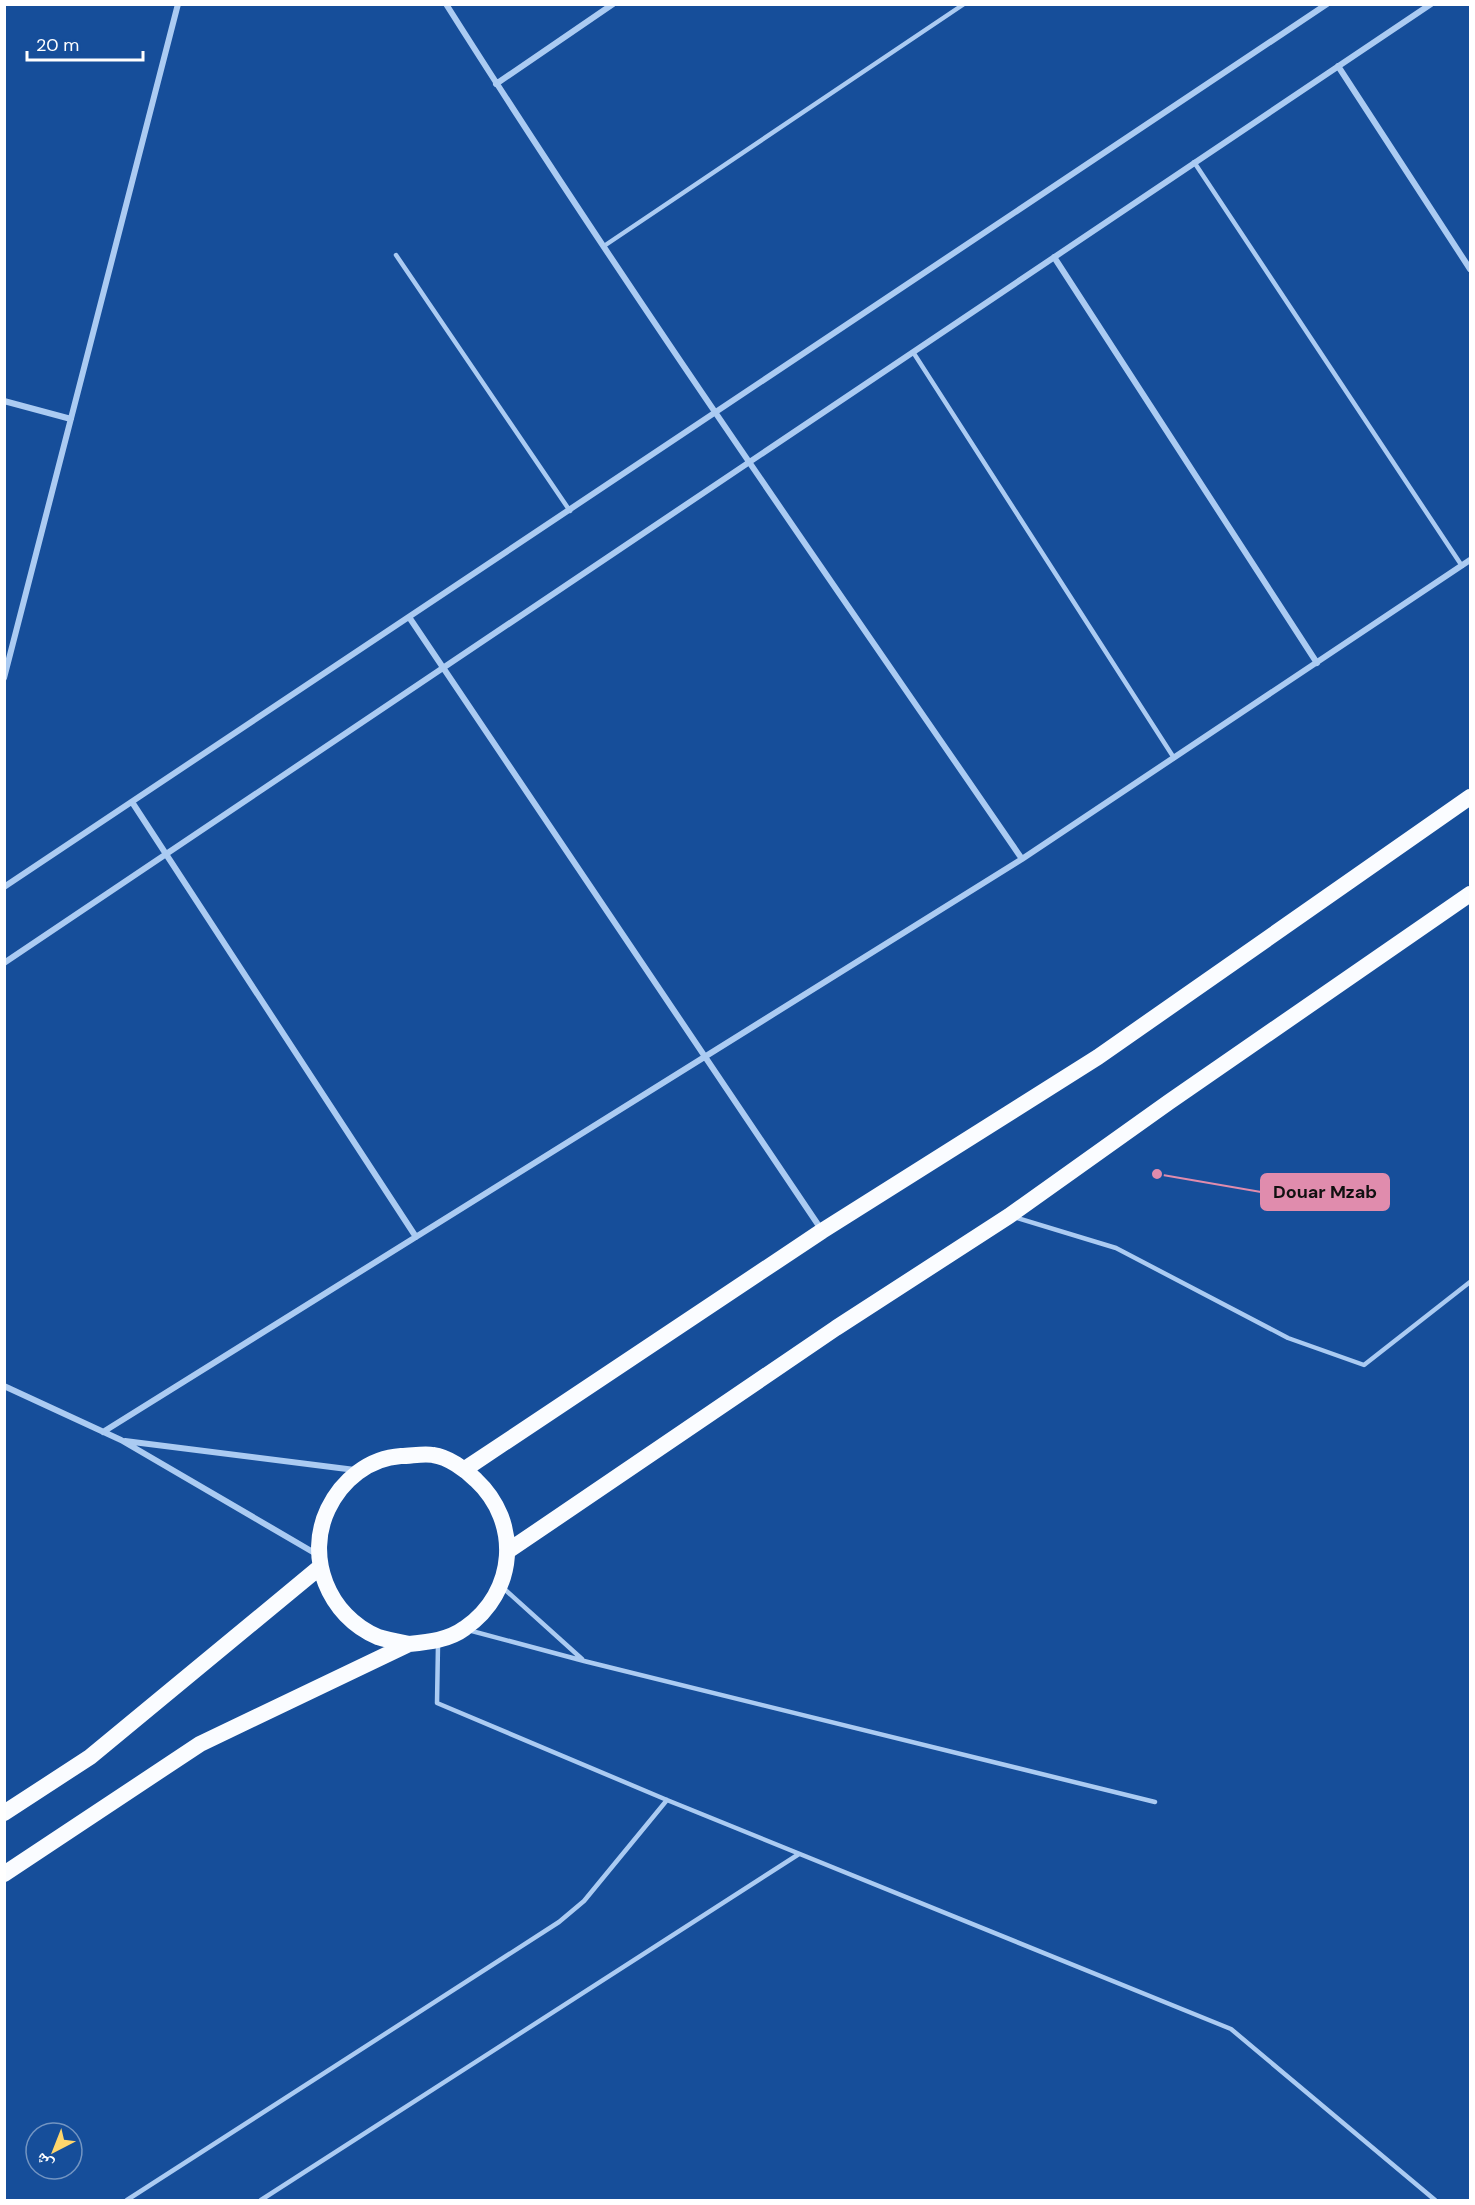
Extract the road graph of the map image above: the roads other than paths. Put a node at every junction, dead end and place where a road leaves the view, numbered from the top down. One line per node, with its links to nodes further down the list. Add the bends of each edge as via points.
1 (178, 4): 17 (street)
2 (446, 4): 8 (street)
3 (613, 4): 8 (street)
4 (964, 4): 10 (lane)
5 (1327, 4): 16 (street)
6 (1431, 4): 7 (street)
7 (1338, 66): 9 (street); 13 (street)
8 (496, 84): 10 (street)
9 (1194, 162): 12 (street); 21 (lane)
10 (604, 246): 16 (street)
11 (396, 255): 19 (lane)
12 (1054, 257): 14 (street); 23 (street)
13 (1470, 269)
14 (913, 352): 18 (street); 26 (lane)
15 (4, 401): 17 (street)
16 (715, 413): 18 (street); 19 (street)
17 (71, 419): 25 (street)
18 (749, 462): 24 (street); 30 (street)
19 (570, 511): 22 (street)
20 (1470, 560): 21 (street)
21 (1462, 566): 23 (street)
22 (409, 617): 24 (street); 28 (street)
23 (1317, 663): 26 (street)
24 (444, 667): 29 (street); 34 (street)
25 (4, 678)
26 (1174, 758): 30 (street)
27 (1470, 797): 36 (highway, via 1098,1057)
28 (132, 802): 29 (street); 31 (street)
29 (166, 854): 33 (street); 37 (street)
30 (1023, 859): 34 (street)
31 (4, 887)
32 (1470, 894): 35 (highway)
33 (4, 963)
34 (705, 1057): 36 (street); 37 (street)
35 (1009, 1216): 38 (lane, via 1116,1248 1288,1338 1364,1365); 44 (highway, via 836,1328)
36 (822, 1231): 42 (highway)
37 (417, 1237): 40 (street)
38 (1470, 1282)
39 (4, 1386): 40 (street)
40 (103, 1432): 41 (street)
41 (121, 1440): 43 (street); 45 (street)
42 (465, 1469): 43 (highway, via 434,1455 387,1457); 44 (highway, via 488,1491 504,1520)
43 (358, 1471): 45 (highway, via 335,1494 321,1523)
44 (508, 1551): 46 (highway)
45 (319, 1561): 49 (highway, via 331,1596 352,1620 378,1637); 53 (highway, via 90,1757)
46 (501, 1586): 47 (highway, via 486,1610); 50 (lane)
47 (464, 1629): 48 (highway); 50 (lane)
48 (438, 1641): 49 (highway); 51 (lane, via 437,1702)
49 (409, 1644): 55 (highway, via 200,1744)
50 (584, 1661): 52 (lane)
51 (667, 1800): 54 (lane); 56 (lane, via 585,1901 560,1922)
52 (1155, 1802)
53 (4, 1813)
54 (799, 1854): 57 (lane); 58 (lane, via 1231,2029)
55 (4, 1874)
56 (126, 2200)
57 (261, 2200)
58 (1435, 2200)

